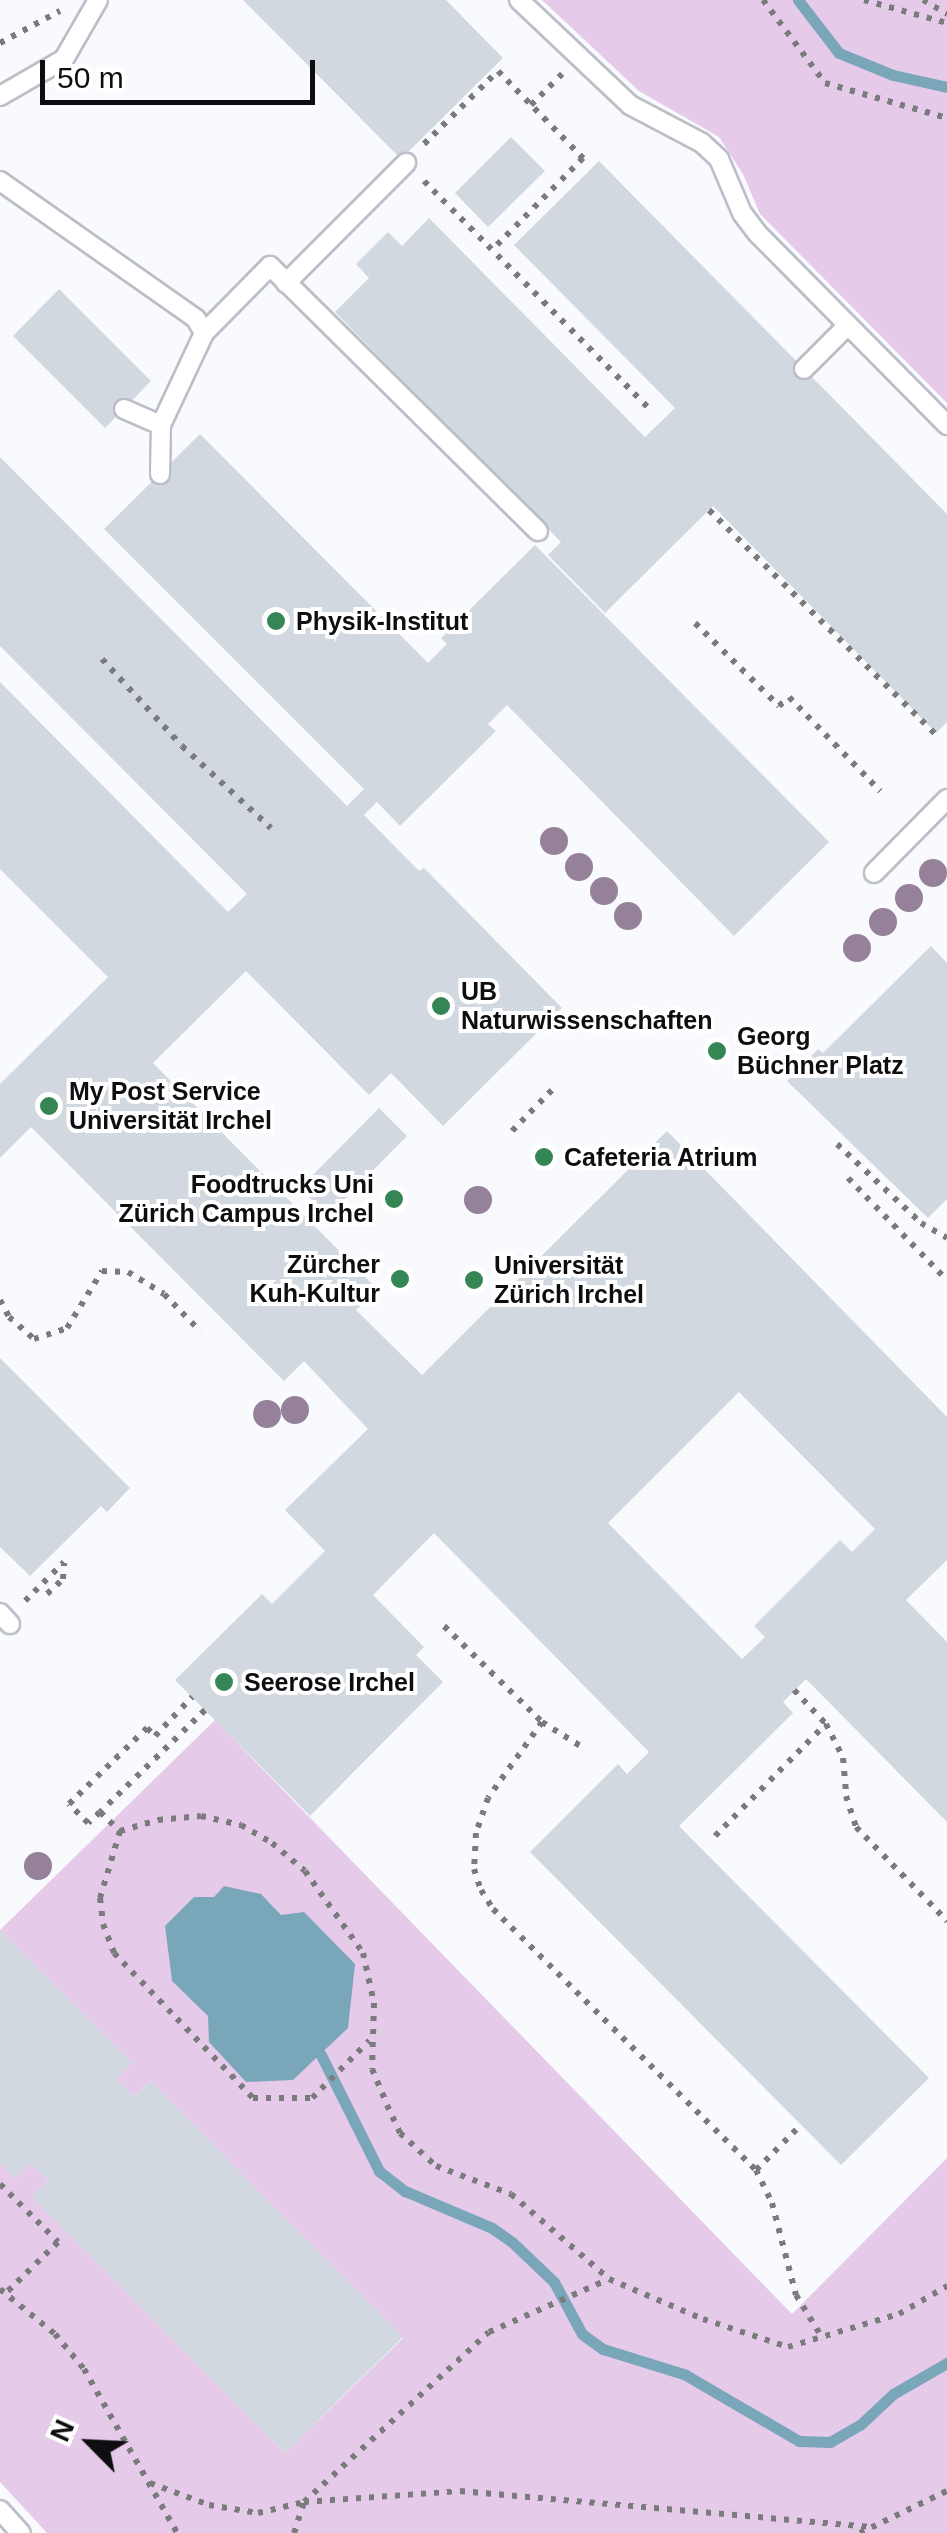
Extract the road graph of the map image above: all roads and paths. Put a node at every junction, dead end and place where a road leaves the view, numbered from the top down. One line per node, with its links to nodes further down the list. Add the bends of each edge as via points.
1 (63, 0): 9 (path, via 60,10)
2 (98, 0): 11 (lane, via 64,59)
3 (519, 0): 10 (lane)
4 (764, 0): 13 (path, via 824,83)
5 (864, 0): 8 (path)
6 (923, 0): 7 (path)
7 (947, 14)
8 (947, 23)
9 (0, 43)
10 (580, 56): 12 (path); 18 (lane, via 630,105 719,158 758,234)
11 (0, 96)
12 (531, 106): 14 (path, via 498,71); 16 (path, via 583,158)
13 (947, 118)
14 (406, 162): 16 (path); 17 (lane)
15 (0, 182): 19 (lane, via 196,319)
16 (492, 250): 22 (path)
17 (286, 282): 19 (lane, via 270,266); 27 (lane)
18 (848, 326): 20 (lane); 24 (lane)
19 (204, 333): 23 (lane)
20 (804, 368)
21 (124, 408): 23 (lane)
22 (652, 412)
23 (161, 425): 25 (lane)
24 (947, 425)
25 (160, 474)
26 (709, 510): 30 (path)
27 (538, 532)
28 (695, 623): 31 (path, via 779,706 789,696)
29 (102, 659): 33 (path)
30 (936, 735)
31 (880, 791)
32 (947, 800): 34 (lane)
33 (270, 828)
34 (874, 873)
35 (552, 1090): 36 (path)
36 (512, 1131)
37 (837, 1144): 39 (path, via 921,1223)
38 (848, 1178): 40 (path)
39 (947, 1238)
40 (947, 1280)
41 (0, 1300): 42 (path, via 34,1339 67,1328 102,1270 128,1272 164,1294)
42 (200, 1331)
43 (47, 1594): 44 (path, via 62,1579 64,1562)
44 (8, 1617)
45 (444, 1626): 49 (path)
46 (794, 1690): 50 (path)
47 (192, 1697): 52 (path, via 155,1736 147,1728 69,1804 88,1824)
48 (204, 1710): 52 (path)
49 (542, 1722): 51 (path); 58 (path, via 488,1798 476,1833 474,1869 482,1890 506,1922)
50 (826, 1724): 54 (path); 55 (path, via 843,1758 856,1827)
51 (582, 1748)
52 (100, 1812): 53 (path)
53 (120, 1831): 56 (path, via 201,1816 241,1825 272,1843 305,1871 364,1953 374,2003); 56 (path, via 101,1886 106,1937 124,1970 253,2098 312,2098)
54 (715, 1836)
55 (947, 1921)
56 (370, 2040): 60 (path, via 372,2070 400,2133 436,2166 511,2194)
57 (801, 2126): 58 (path)
58 (756, 2170): 63 (path, via 772,2203 796,2295)
59 (0, 2184): 62 (path, via 58,2242)
60 (608, 2279): 63 (path, via 788,2347); 66 (path, via 489,2332)
61 (947, 2286): 63 (path, via 898,2314)
62 (4, 2291): 64 (path, via 56,2334 84,2369)
63 (823, 2339)
64 (150, 2484): 66 (path, via 258,2512); 70 (path)
65 (947, 2492): 68 (path)
66 (304, 2502): 68 (path, via 460,2492); 71 (path)
67 (0, 2510): 69 (lane)
68 (872, 2528): 72 (path)
69 (21, 2533)
70 (178, 2533)
71 (294, 2533)
72 (860, 2533)

